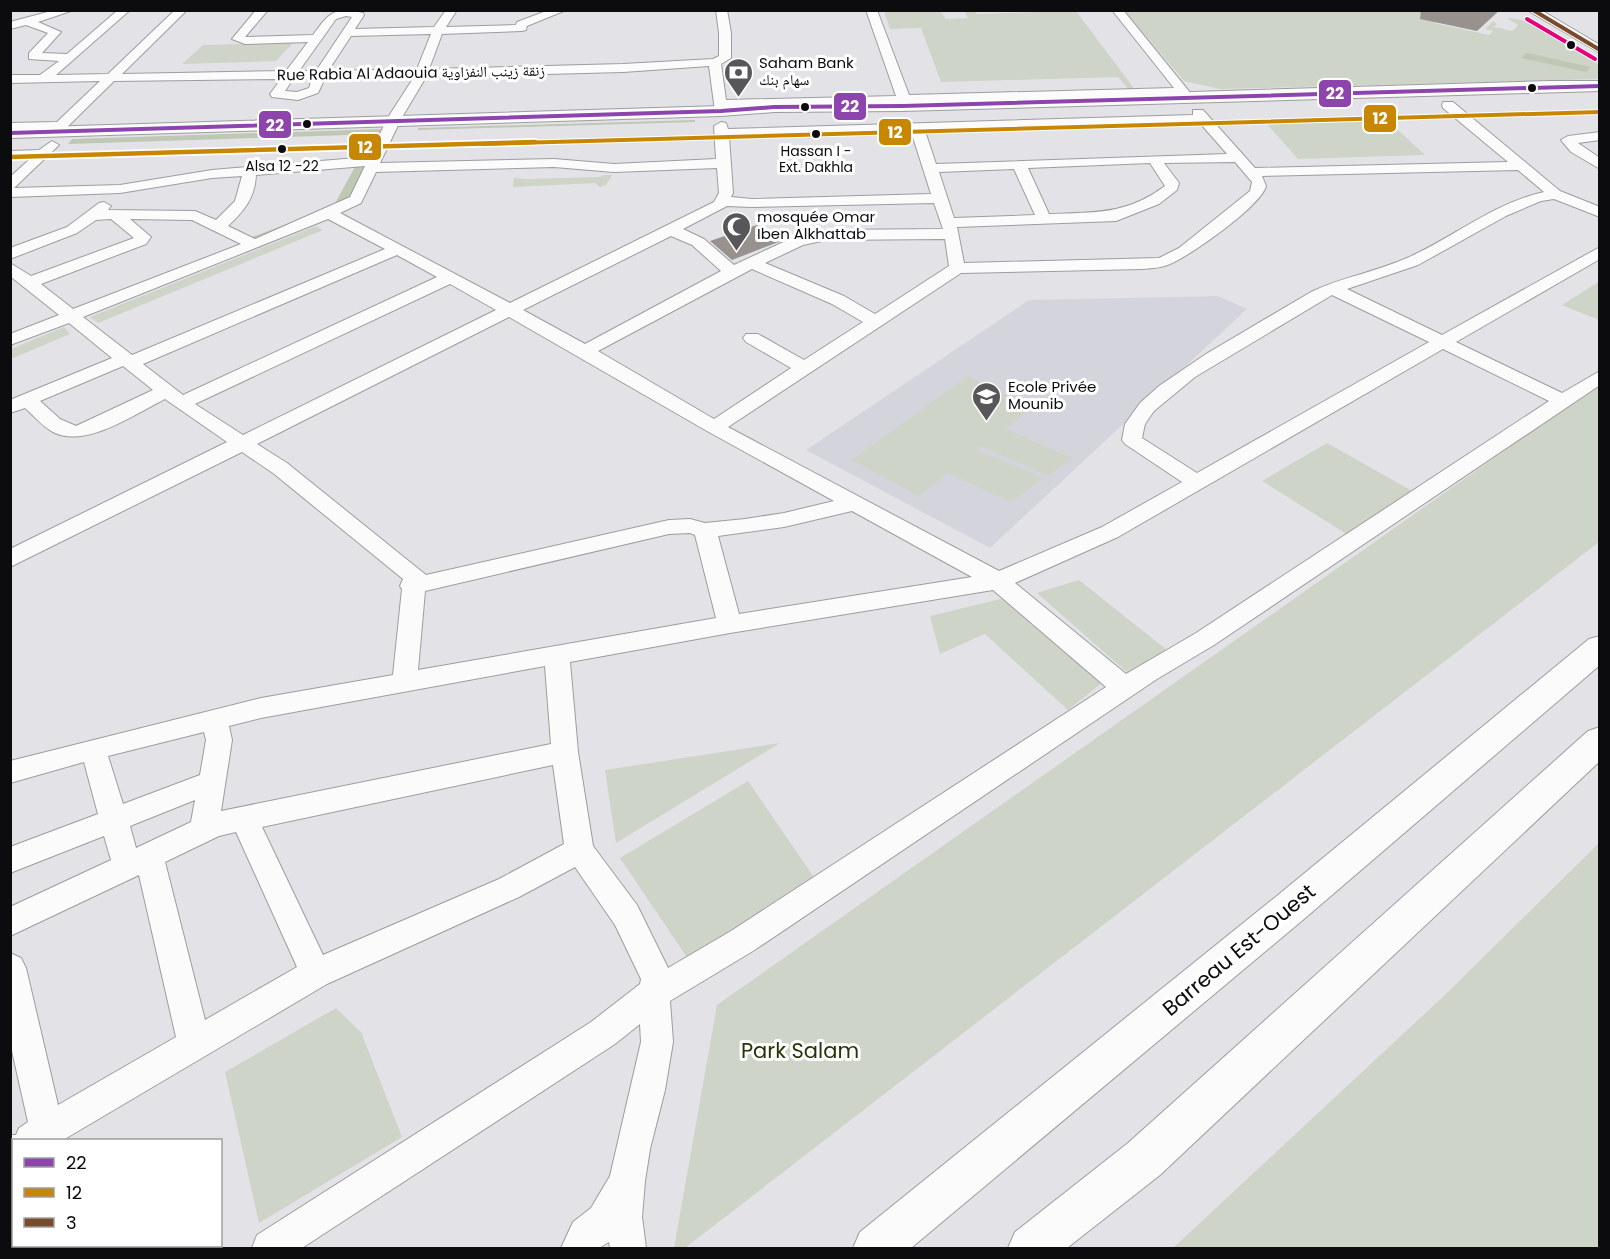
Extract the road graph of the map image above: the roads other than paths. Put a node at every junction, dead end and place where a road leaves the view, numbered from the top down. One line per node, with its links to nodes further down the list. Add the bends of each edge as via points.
1 (69, 10): 14 (street)
2 (125, 10): 21 (street)
3 (263, 10): 18 (street, via 238,39)
4 (452, 10): 16 (street)
5 (561, 10): 16 (street, via 521,24 522,28)
6 (721, 10): 22 (street, via 725,58)
7 (871, 10): 31 (street)
8 (1117, 10): 30 (street)
9 (1532, 10): 20 (street)
10 (1551, 10): 19 (street)
11 (180, 11): 28 (street)
12 (351, 12): 17 (street, via 359,15); 18 (street, via 332,17)
13 (10, 17): 14 (street)
14 (25, 22): 15 (street); 21 (street, via 55,32 33,56)
15 (10, 26)
16 (438, 30): 17 (street); 23 (street)
17 (347, 33): 24 (street)
18 (318, 38): 25 (street)
19 (1599, 38)
20 (1599, 50)
21 (70, 58): 26 (street)
22 (715, 62): 23 (street, Rue Rabia Al Adaouia زنقة زينب النفزاوية); 35 (street)
23 (422, 73): 24 (street, Rue Rabia Al Adaouia زنقة زينب النفزاوية); 37 (street)
24 (320, 74): 25 (street, Rue Rabia Al Adaouia زنقة زينب النفزاوية); 25 (street, via 309,93 292,97 276,94)
25 (291, 75): 28 (street, Rue Rabia Al Adaouia زنقة زينب النفزاوية)
26 (44, 78): 27 (street, Rue Rabia Al Adaouia زنقة زينب النفزاوية); 28 (street, Rue Rabia Al Adaouia زنقة زينب النفزاوية)
27 (10, 79)
28 (107, 79): 41 (street)
29 (1599, 87): 30 (main road)
30 (1185, 95): 31 (street); 35 (main road, via 774,107)
31 (904, 99): 35 (street)
32 (1599, 101): 33 (main road)
33 (1448, 105): 34 (main road); 50 (street)
34 (1201, 116): 35 (main road, via 821,125); 38 (street); 44 (street)
35 (721, 119): 37 (main road); 38 (street); 46 (street)
36 (10, 127): 41 (street)
37 (391, 127): 41 (main road); 48 (street)
38 (917, 128): 51 (street)
39 (10, 133): 41 (main road)
40 (1599, 136): 49 (street, via 1568,140)
41 (52, 139): 42 (main road); 43 (street); 54 (street)
42 (10, 147)
43 (10, 155)
44 (1236, 158): 45 (street); 53 (street)
45 (1154, 159): 47 (street); 64 (street, via 1172,187 1154,201 1116,216)
46 (724, 163): 48 (street, via 614,168 554,163); 59 (street)
47 (1019, 164): 51 (street); 64 (street)
48 (372, 165): 52 (street); 61 (street, via 356,200)
49 (1599, 165)
50 (1521, 166): 53 (street); 57 (street)
51 (930, 168): 58 (street)
52 (249, 171): 55 (street); 65 (street, via 249,188 242,206)
53 (1250, 172): 74 (street, via 1259,181 1258,192 1185,251 1162,262)
54 (10, 184)
55 (120, 189): 56 (street); 62 (street)
56 (10, 193)
57 (1555, 194): 60 (street); 78 (street, via 1523,204 1413,261)
58 (939, 198): 59 (street); 66 (street)
59 (724, 201): 67 (street)
60 (1596, 209)
61 (329, 214): 68 (street); 69 (street)
62 (93, 215): 63 (street); 71 (street, via 72,230)
63 (115, 216): 65 (street, via 183,214); 77 (street, via 143,237 140,241)
64 (1044, 219): 66 (street)
65 (219, 225): 68 (street)
66 (951, 228): 72 (street, via 826,235 798,241); 74 (street)
67 (669, 229): 75 (street, via 698,242); 79 (street)
68 (254, 244): 80 (street)
69 (395, 250): 76 (street); 86 (street)
70 (1599, 252): 84 (street)
71 (10, 254)
72 (750, 262): 75 (street); 81 (street, via 838,300)
73 (10, 268): 77 (street)
74 (957, 268): 81 (street)
75 (732, 272): 85 (street)
76 (449, 278): 79 (street); 89 (street)
77 (29, 283): 80 (street)
78 (1332, 288): 84 (street); 94 (street, via 1200,365 1147,407 1135,426 1132,440)
79 (509, 311): 85 (street); 93 (street)
80 (71, 316): 83 (street); 86 (street)
81 (875, 321): 87 (street)
82 (752, 338): 87 (street)
83 (10, 340)
84 (1442, 343): 90 (street); 94 (street)
85 (585, 351): 92 (street)
86 (128, 361): 89 (street); 91 (street)
87 (804, 368): 92 (street)
88 (1599, 376): 90 (street)
89 (174, 397): 91 (street, via 78,433 63,430); 93 (street)
90 (1562, 400): 104 (street)
91 (19, 404)
92 (714, 427): 95 (street)
93 (239, 443): 97 (street); 99 (street, via 280,468 403,565 415,576)
94 (1196, 482): 98 (street, via 1110,532)
95 (855, 502): 96 (street, via 784,520); 98 (street)
96 (705, 530): 99 (street, via 669,527); 100 (street)
97 (10, 559)
98 (998, 580): 100 (street); 104 (street)
99 (412, 586): 103 (street)
100 (730, 624): 102 (street)
101 (1599, 647): 127 (main road, Barreau Est-Ouest)
102 (557, 657): 103 (street); 108 (street)
103 (405, 681): 105 (street)
104 (1127, 688): 120 (street, via 742,941)
105 (214, 720): 107 (street); 110 (street, via 219,740)
106 (1599, 740): 128 (main road, via 1144,1159)
107 (93, 749): 109 (street); 112 (street)
108 (565, 752): 111 (street); 114 (street)
109 (10, 772)
110 (211, 782): 112 (street); 113 (street)
111 (244, 819): 113 (street); 119 (street)
112 (113, 820): 115 (street); 116 (street)
113 (204, 830): 116 (street)
114 (579, 849): 119 (street, via 509,888); 120 (street, via 626,915 644,948 657,979)
115 (10, 860)
116 (138, 860): 117 (street); 121 (street)
117 (10, 922)
118 (10, 968): 122 (street)
119 (316, 973): 121 (street)
120 (654, 993): 123 (street, via 657,1042); 124 (street, via 603,1033)
121 (194, 1044): 122 (street)
122 (39, 1136)
123 (627, 1181): 125 (street, via 611,1212 596,1231 586,1235); 126 (street, via 624,1217)
124 (270, 1248)
125 (580, 1248)
126 (628, 1248)
127 (876, 1248)
128 (1031, 1248)

